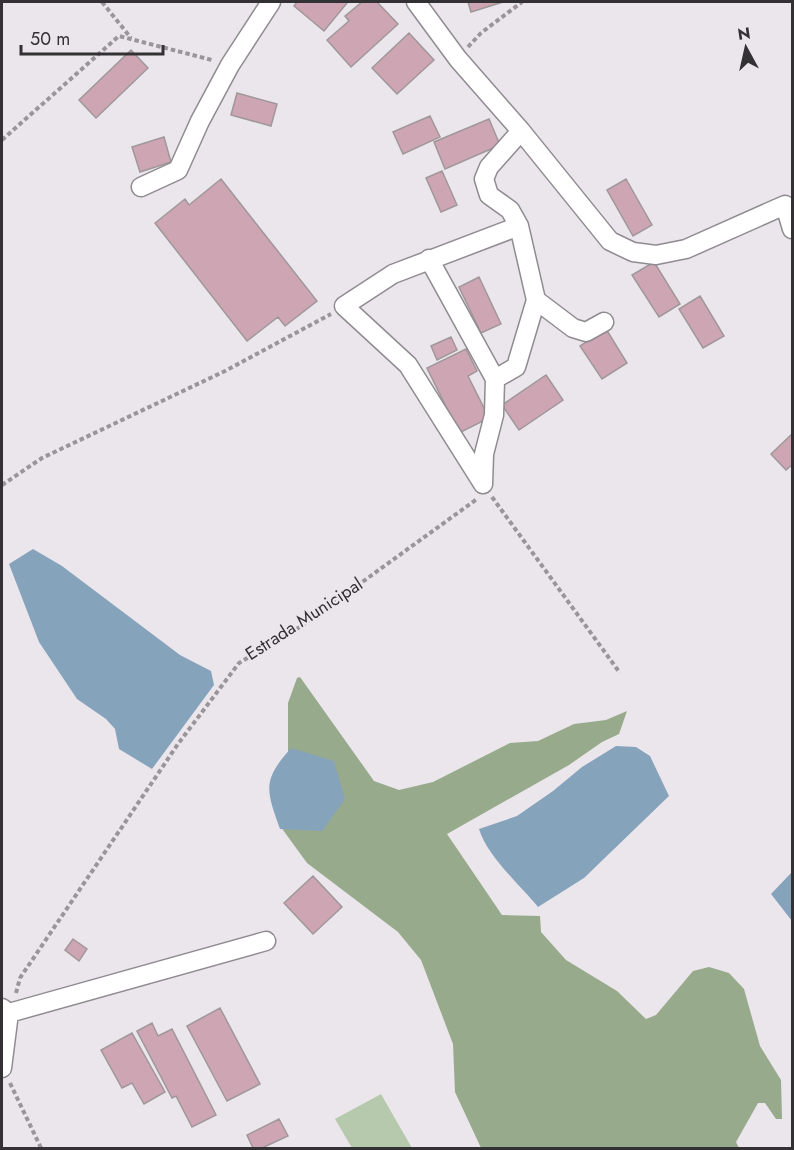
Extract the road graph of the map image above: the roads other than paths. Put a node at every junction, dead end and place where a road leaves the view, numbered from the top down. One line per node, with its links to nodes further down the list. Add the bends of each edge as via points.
1 (271, 2): 4 (street, via 230,65 178,170)
2 (416, 2): 3 (street, via 458,59)
3 (520, 131): 5 (street, via 489,167 484,179 489,195 510,210); 6 (street, via 610,241 633,252 656,255 686,249 785,205)
4 (141, 187)
5 (519, 226): 7 (street); 8 (street)
6 (792, 229)
7 (429, 260): 10 (street); 10 (street, via 393,274 344,306 408,365 483,484 484,454 494,415)
8 (536, 300): 9 (street, via 573,328 586,332); 10 (street, via 516,367)
9 (604, 322)
10 (495, 379)
11 (266, 941): 12 (street)
12 (5, 1011): 13 (street)
13 (2, 1067)

